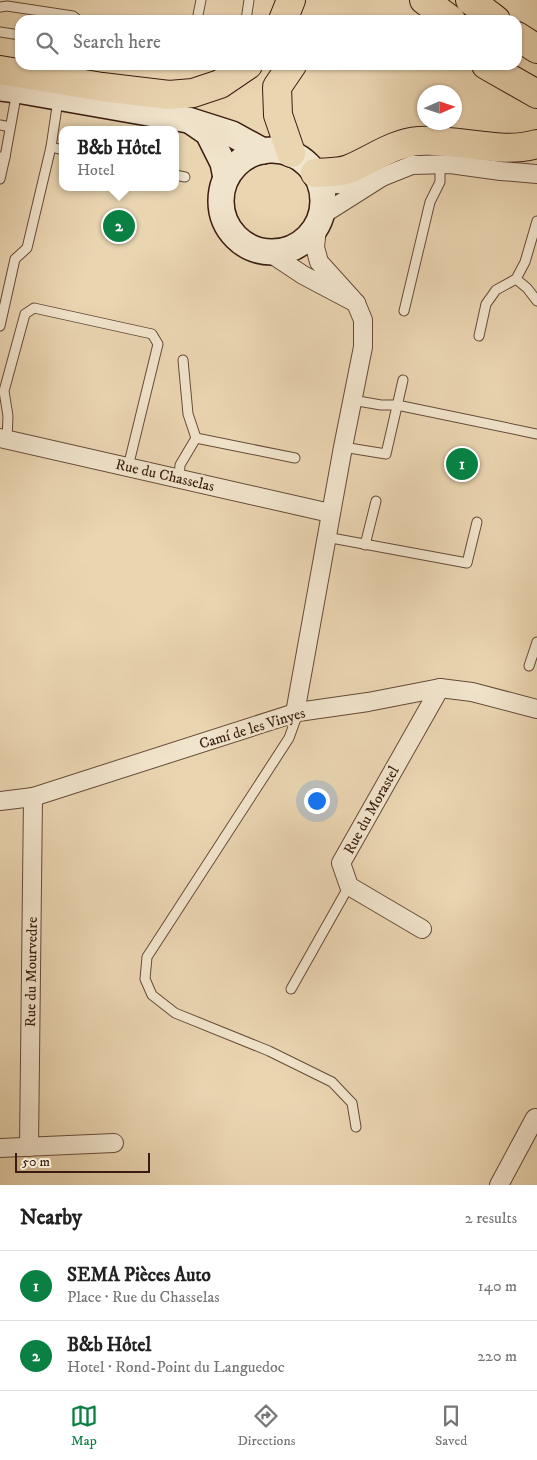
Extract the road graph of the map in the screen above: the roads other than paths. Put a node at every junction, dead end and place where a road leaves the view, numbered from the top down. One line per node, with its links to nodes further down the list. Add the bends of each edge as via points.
1 (201, 0): 8 (lane)
2 (249, 0): 9 (lane)
3 (291, 0): 10 (highway)
4 (424, 0): 11 (highway)
5 (470, 0): 12 (highway)
6 (0, 7): 7 (lane)
7 (66, 15)
8 (198, 15)
9 (247, 15)
10 (284, 15)
11 (444, 15)
12 (490, 15)
13 (0, 32): 14 (lane)
14 (15, 34)
15 (522, 39): 16 (highway)
16 (537, 49)
17 (522, 69): 21 (highway)
18 (241, 70): 22 (highway, via 220,84 193,93 169,95 102,87)
19 (289, 70): 32 (highway, via 277,87 278,115)
20 (495, 70): 23 (highway)
21 (537, 79)
22 (4, 82): 24 (main road); 27 (lane)
23 (537, 94)
24 (58, 97): 25 (main road); 29 (lane)
25 (188, 120): 31 (main road, via 232,134); 39 (main road, via 208,133)
26 (0, 125): 27 (lane)
27 (10, 127): 33 (lane)
28 (537, 144): 41 (highway, via 512,148 454,142 409,142)
29 (51, 147): 30 (lane); 49 (lane, via 27,248 15,259)
30 (59, 149)
31 (263, 151): 32 (main road); 39 (main road, via 248,156)
32 (291, 153): 41 (main road, via 305,162)
33 (2, 157): 40 (lane)
34 (440, 164): 35 (street); 38 (street, via 412,165); 48 (lane, via 440,182 430,202)
35 (537, 174)
36 (179, 176): 37 (lane)
37 (185, 177)
38 (382, 177): 41 (street, via 350,183); 43 (street)
39 (226, 178): 44 (main road, via 221,194 228,228 239,241 254,250)
40 (0, 179)
41 (318, 179): 43 (main road, via 324,200)
42 (537, 221): 45 (lane, via 525,262)
43 (319, 222): 44 (main road, via 308,239 297,247); 47 (street, via 315,247 319,262)
44 (270, 253): 47 (street)
45 (516, 279): 46 (lane); 50 (lane, via 496,290 486,304)
46 (537, 302)
47 (356, 304): 53 (street, via 363,320 363,347)
48 (404, 311)
49 (0, 326)
50 (479, 336)
51 (183, 360): 56 (lane, via 188,414)
52 (403, 380): 54 (lane)
53 (352, 400): 54 (lane); 58 (street)
54 (397, 405): 55 (lane); 58 (lane, via 386,454)
55 (537, 434)
56 (196, 438): 59 (lane); 61 (lane, via 180,466)
57 (4, 439): 60 (street, Rue du Chasselas); 60 (lane, via 8,416 4,391 25,314 34,308 152,334 158,344)
58 (343, 447): 63 (street)
59 (295, 458)
60 (128, 467): 61 (street, Rue du Chasselas)
61 (179, 478): 63 (street, Rue du Chasselas)
62 (376, 501): 66 (lane)
63 (330, 513): 65 (street)
64 (477, 522): 66 (lane, via 467,563)
65 (326, 537): 66 (lane); 71 (street)
66 (365, 545)
67 (537, 642): 68 (lane)
68 (529, 666)
69 (440, 688): 70 (street, Camí de les Vinyes, via 472,692); 71 (street, Camí de les Vinyes); 74 (street, Rue du Morastel, via 342,863)
70 (537, 709)
71 (297, 713): 72 (street, Camí de les Vinyes); 78 (lane, via 288,738 147,957 145,979 152,995 176,1014 269,1050 332,1082 352,1103)
72 (33, 797): 73 (street, Camí de les Vinyes); 80 (street, Rue du Mourvedre)
73 (0, 801)
74 (349, 886): 75 (street); 76 (lane)
75 (422, 929)
76 (291, 989)
77 (535, 1118): 82 (street)
78 (356, 1127)
79 (114, 1143): 80 (street)
80 (29, 1147): 81 (street)
81 (0, 1148)
82 (499, 1185)

